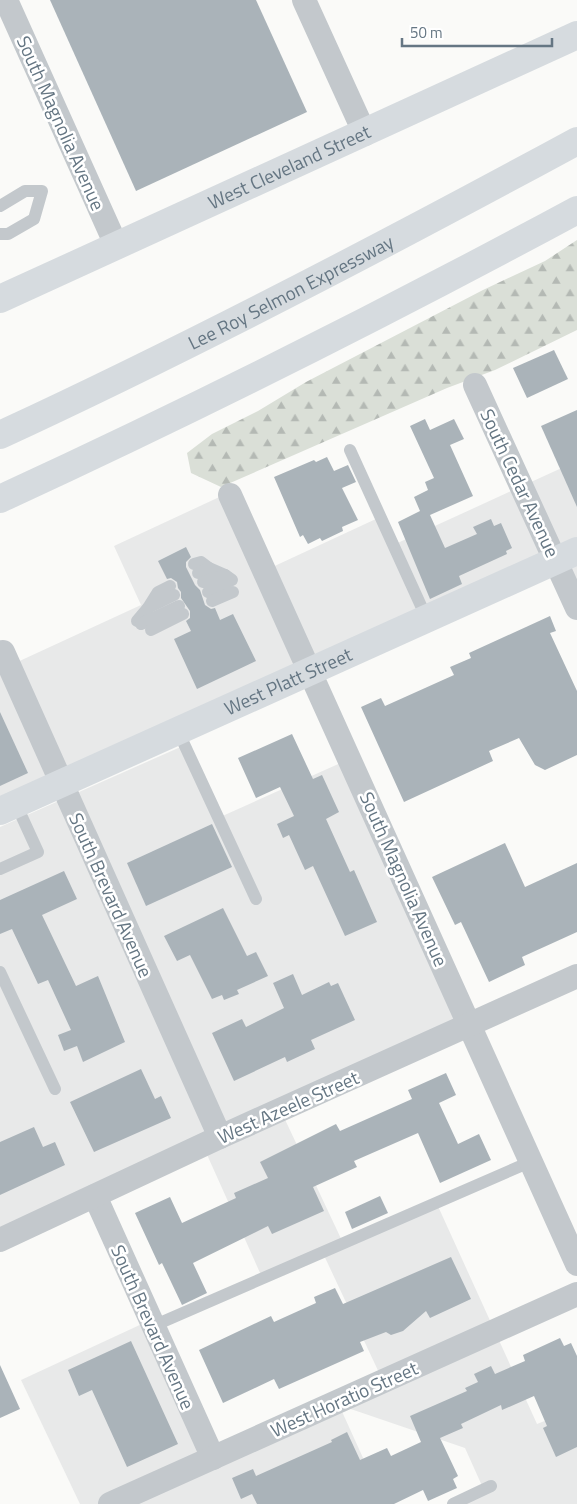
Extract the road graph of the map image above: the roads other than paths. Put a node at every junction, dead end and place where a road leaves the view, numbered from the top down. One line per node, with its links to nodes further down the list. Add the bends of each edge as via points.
1 (6, 0): 9 (street, South Magnolia Avenue)
2 (304, 0): 4 (street)
3 (577, 36): 4 (main road, West Cleveland Street)
4 (365, 134): 9 (main road, West Cleveland Street)
5 (577, 140): 12 (main road, Lee Roy Selmon Expressway, via 380,246)
6 (0, 206): 8 (lane, via 25,191 42,191 34,220 8,234)
7 (577, 210): 15 (main road, via 218,395)
8 (0, 234)
9 (116, 246): 10 (main road, West Cleveland Street)
10 (0, 299)
11 (475, 385): 16 (street, South Cedar Avenue)
12 (0, 435)
13 (350, 450): 21 (lane)
14 (230, 495): 23 (street, South Magnolia Avenue)
15 (0, 499)
16 (566, 556): 20 (street, South Cedar Avenue); 21 (main road, West Platt Street)
17 (230, 582): 17 (lane, via 204,580)
18 (174, 596): 19 (lane); 19 (lane, via 158,592); 19 (lane, via 143,625)
19 (148, 608)
20 (577, 608)
21 (428, 619): 23 (main road, West Platt Street)
22 (3, 652): 25 (street, South Brevard Avenue)
23 (310, 671): 24 (main road, West Platt Street); 31 (street, South Magnolia Avenue)
24 (178, 731): 25 (main road, West Platt Street); 28 (lane)
25 (61, 784): 26 (main road, West Platt Street); 33 (street, South Brevard Avenue)
26 (8, 808): 27 (lane, via 38,852)
27 (0, 869)
28 (256, 900)
29 (0, 972): 32 (lane)
30 (577, 976): 31 (street, West Azeele Street)
31 (468, 1026): 33 (street, West Azeele Street); 34 (street, South Magnolia Avenue)
32 (55, 1088)
33 (220, 1137): 35 (street, West Azeele Street)
34 (530, 1162): 37 (street, South Magnolia Avenue); 39 (lane)
35 (94, 1196): 36 (street, West Azeele Street); 39 (street, South Brevard Avenue)
36 (0, 1240)
37 (577, 1264)
38 (577, 1294): 40 (street, West Horatio Street)
39 (153, 1326): 40 (street, South Brevard Avenue)
40 (212, 1458): 42 (street, West Horatio Street)
41 (492, 1486): 43 (lane)
42 (110, 1504)
43 (453, 1504)

